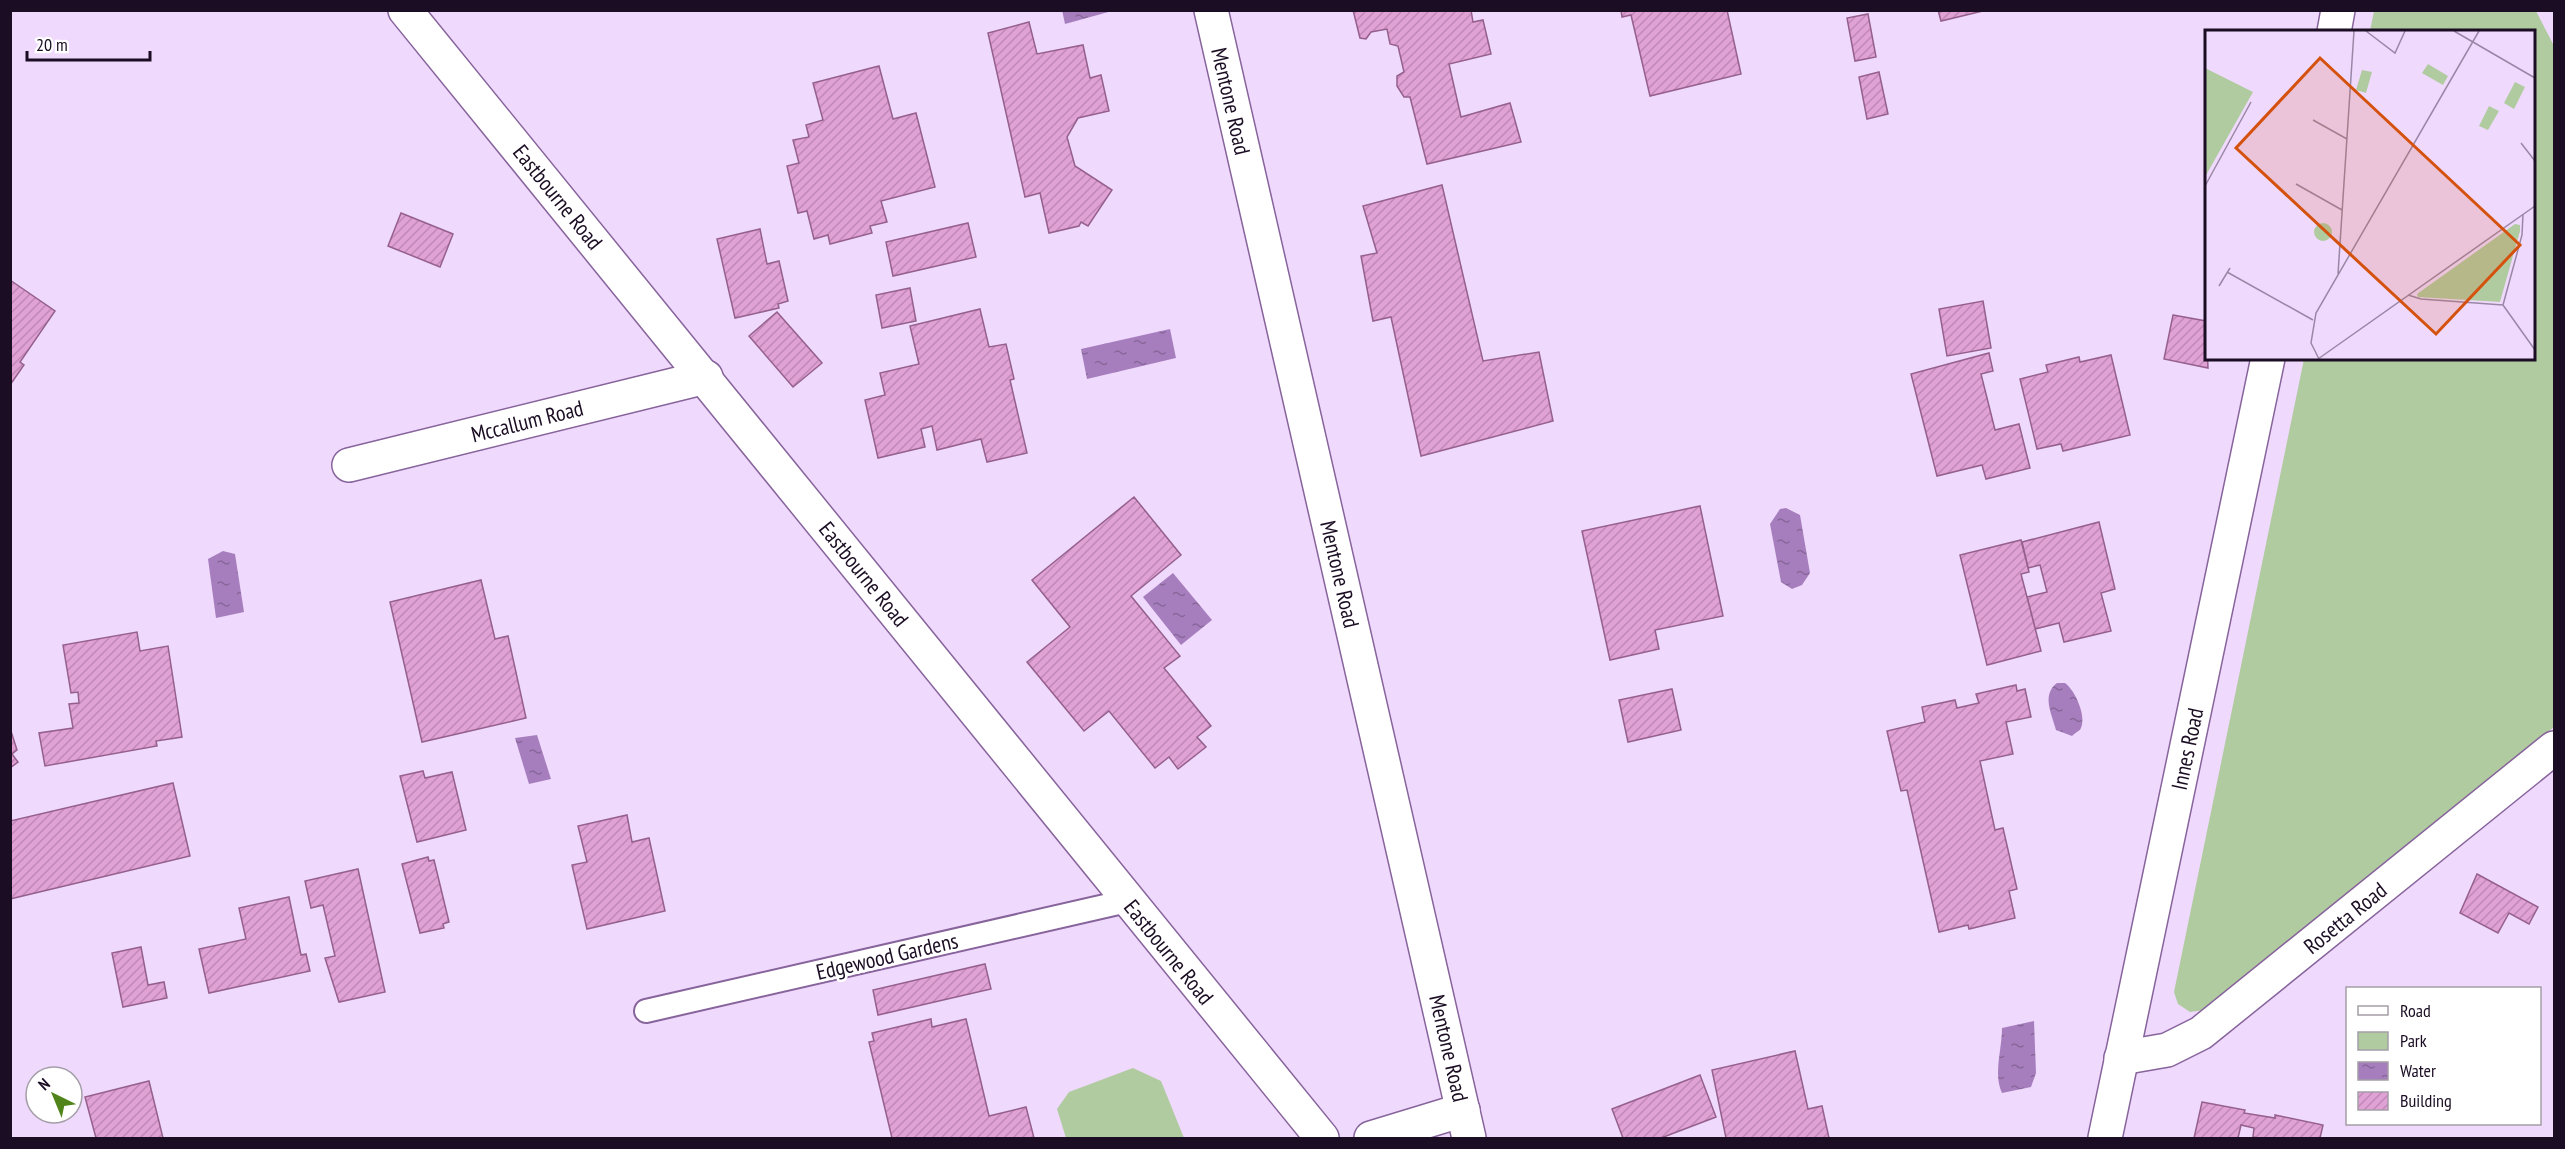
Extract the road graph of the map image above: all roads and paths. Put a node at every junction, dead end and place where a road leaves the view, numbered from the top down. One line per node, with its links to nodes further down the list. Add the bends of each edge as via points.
1 (405, 10): 6 (street, Eastbourne Road)
2 (1211, 10): 12 (street, Mentone Road)
3 (2338, 10): 4 (street)
4 (2334, 30)
5 (2268, 360): 11 (street, Innes Road)
6 (706, 377): 7 (street, Mccallum Road); 9 (street, Eastbourne Road)
7 (349, 465)
8 (2554, 748): 11 (street, Rosetta Road, via 2201,1033 2166,1050)
9 (1127, 901): 10 (lane, Edgewood Gardens); 13 (street, Eastbourne Road)
10 (646, 1011)
11 (2121, 1058): 15 (street, Innes Road)
12 (1466, 1124): 14 (street)
13 (1322, 1138)
14 (1371, 1138)
15 (2105, 1138)

